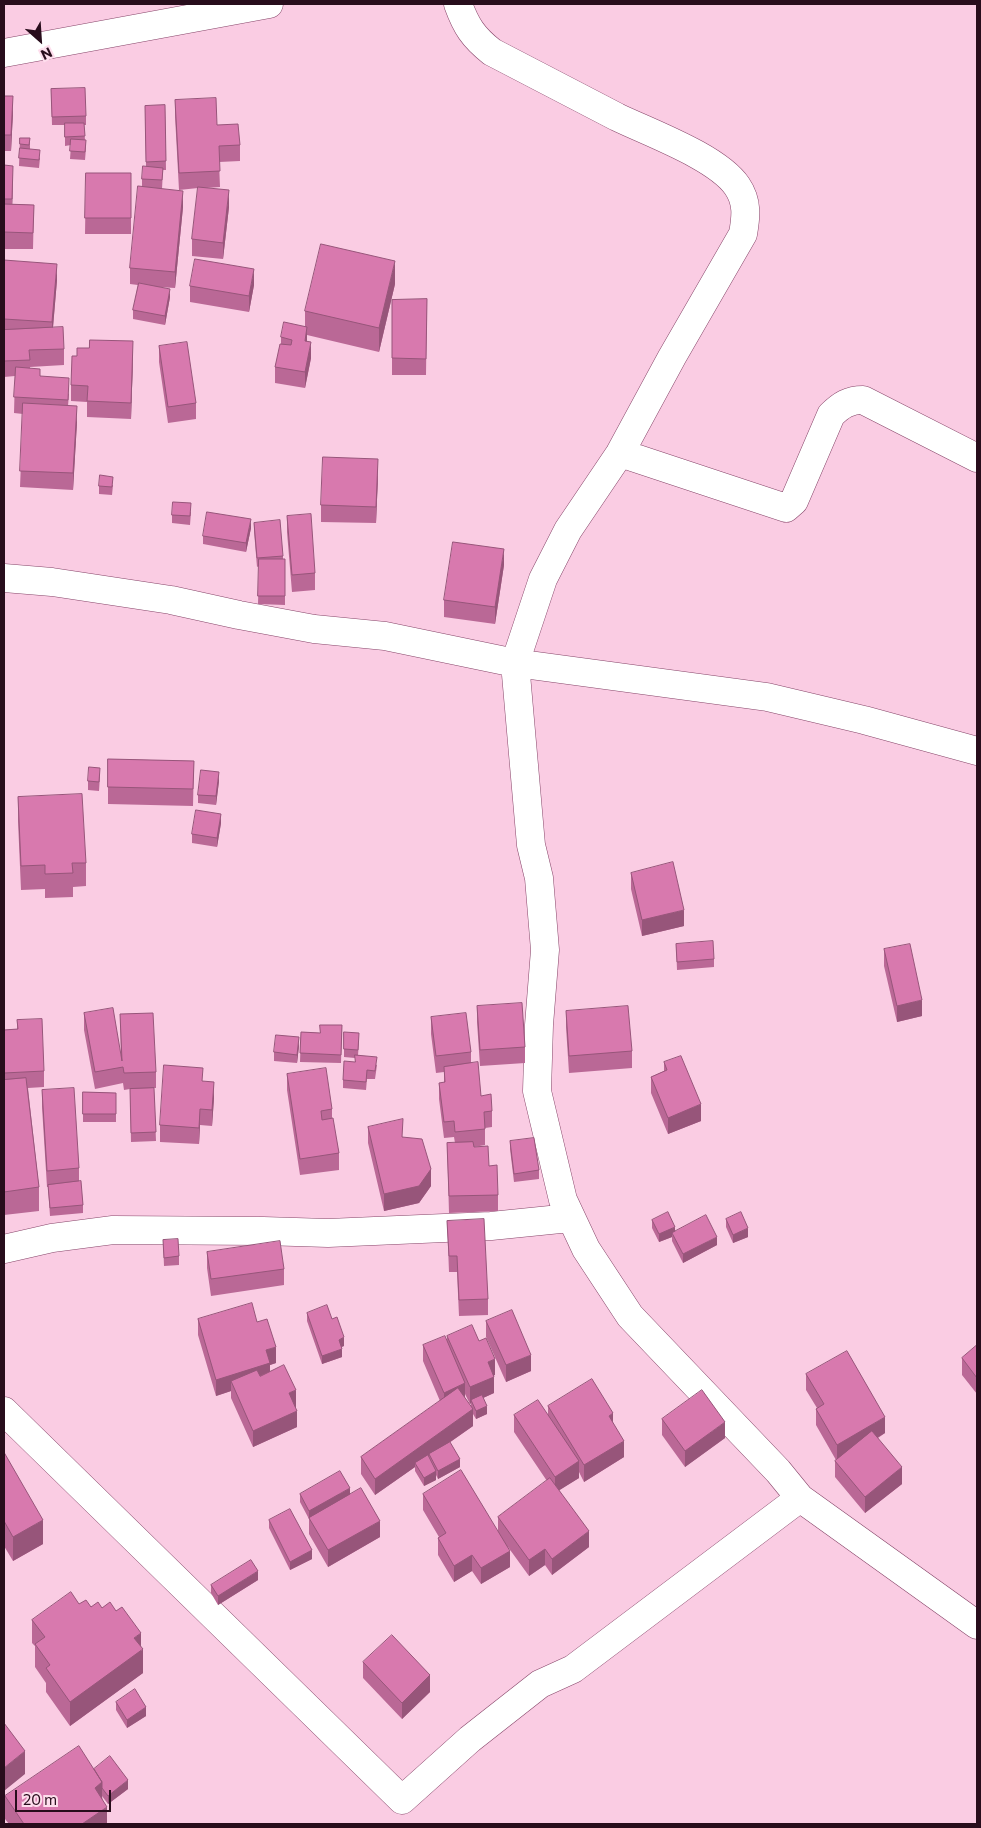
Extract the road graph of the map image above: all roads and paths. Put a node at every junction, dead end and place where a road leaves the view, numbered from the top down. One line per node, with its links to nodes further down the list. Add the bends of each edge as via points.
1 (268, 4): 3 (street)
2 (458, 4): 4 (street, via 466,25 492,52 705,159 723,170 743,199 747,214 742,234)
3 (4, 53)
4 (620, 454): 5 (street, via 786,508 794,501 831,415 840,406 853,400 863,400); 7 (street, via 568,530 543,579)
5 (977, 458)
6 (4, 578): 7 (street, via 171,600 314,629 385,636)
7 (515, 663): 8 (street, via 767,697); 9 (street, via 531,845 539,878 545,950 537,1091)
8 (977, 751)
9 (570, 1218): 10 (street, via 483,1227 328,1233 113,1230 52,1238); 12 (street, via 586,1249 630,1316)
10 (4, 1249)
11 (4, 1411): 12 (street, via 402,1800 470,1739 540,1684 573,1670)
12 (800, 1498): 13 (street)
13 (977, 1626)

